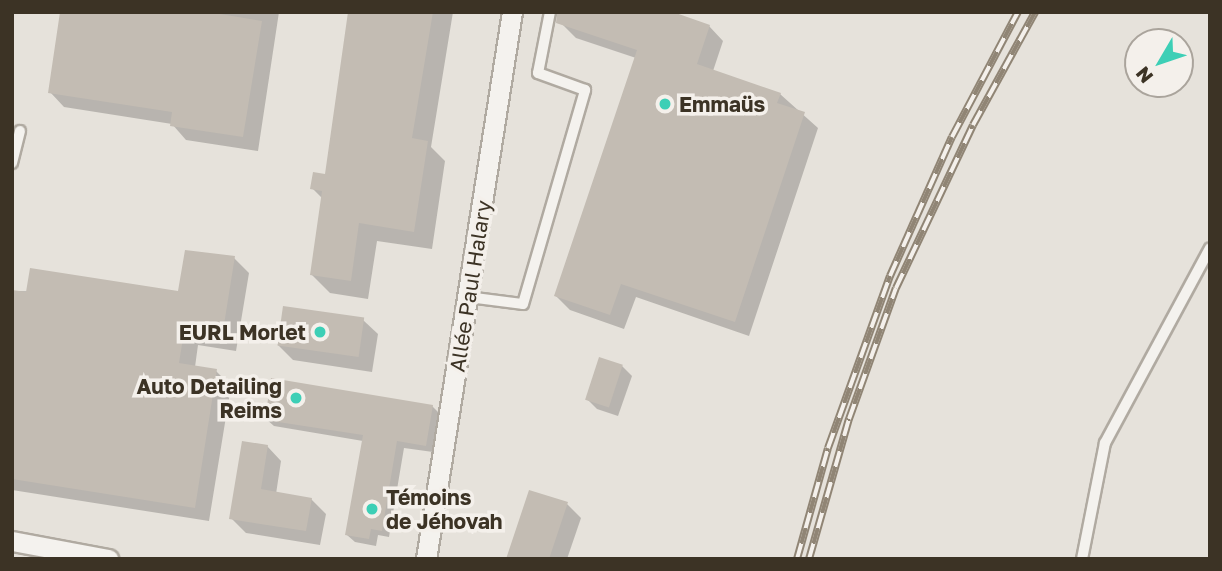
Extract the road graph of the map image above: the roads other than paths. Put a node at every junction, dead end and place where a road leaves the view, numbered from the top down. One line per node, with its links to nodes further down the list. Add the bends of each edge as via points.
1 (512, 12): 6 (street, Allée Paul Halary)
2 (550, 12): 6 (lane, via 538,73 585,90 523,304)
3 (20, 131): 4 (lane)
4 (12, 163)
5 (1210, 248): 11 (lane, via 1105,443)
6 (468, 297): 10 (street, Allée Paul Halary)
7 (12, 541): 8 (street)
8 (40, 552): 9 (street)
9 (108, 559)
10 (426, 559)
11 (1082, 559)

